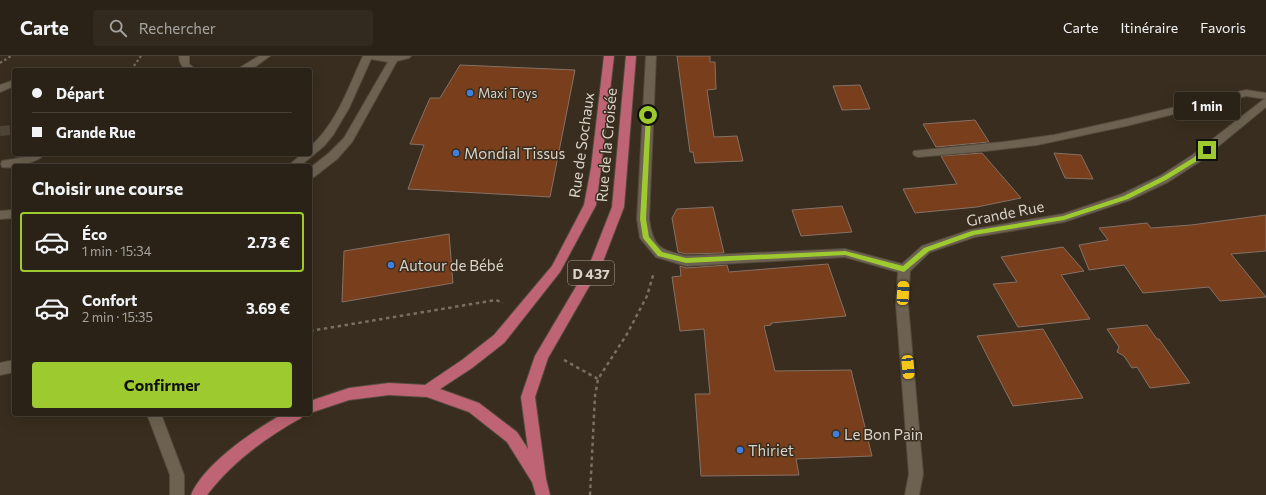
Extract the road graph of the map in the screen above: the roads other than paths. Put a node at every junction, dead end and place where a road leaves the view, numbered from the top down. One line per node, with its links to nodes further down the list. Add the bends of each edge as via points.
1 (264, 56): 9 (street)
2 (368, 56): 16 (street, via 338,119 321,145)
3 (372, 56): 8 (street)
4 (406, 56): 8 (street)
5 (609, 56): 28 (main road, Rue de Sochaux / D 437, via 590,205 556,269 499,339)
6 (631, 56): 32 (main road, Rue de la Croisée / D 437, via 618,207 596,264 542,356 528,397)
7 (651, 56): 25 (street, via 643,219 646,238 660,254 686,261 845,253)
8 (394, 59): 22 (street, via 348,140)
9 (246, 68)
10 (0, 83): 11 (street)
11 (12, 83)
12 (12, 84): 13 (street)
13 (0, 89)
14 (1266, 96): 17 (street, via 1246,93 1052,139)
15 (1266, 102): 25 (street, Grande Rue, via 1195,159 1164,179 1126,197 1064,218 974,233 926,249)
16 (312, 152)
17 (918, 153)
18 (36, 156): 20 (street)
19 (307, 156): 21 (street)
20 (6, 164)
21 (297, 164)
22 (312, 172)
23 (12, 214): 24 (street)
24 (0, 215)
25 (904, 269): 36 (street, via 902,304 916,474)
26 (12, 366): 27 (street)
27 (0, 369)
28 (427, 391): 29 (main road, via 389,388 349,394); 32 (main road, via 474,406 512,437)
29 (312, 406)
30 (155, 416): 33 (street, via 177,475)
31 (292, 416): 34 (main road, via 236,453)
32 (539, 479): 35 (main road)
33 (177, 495)
34 (198, 495)
35 (543, 495)
36 (912, 495)

